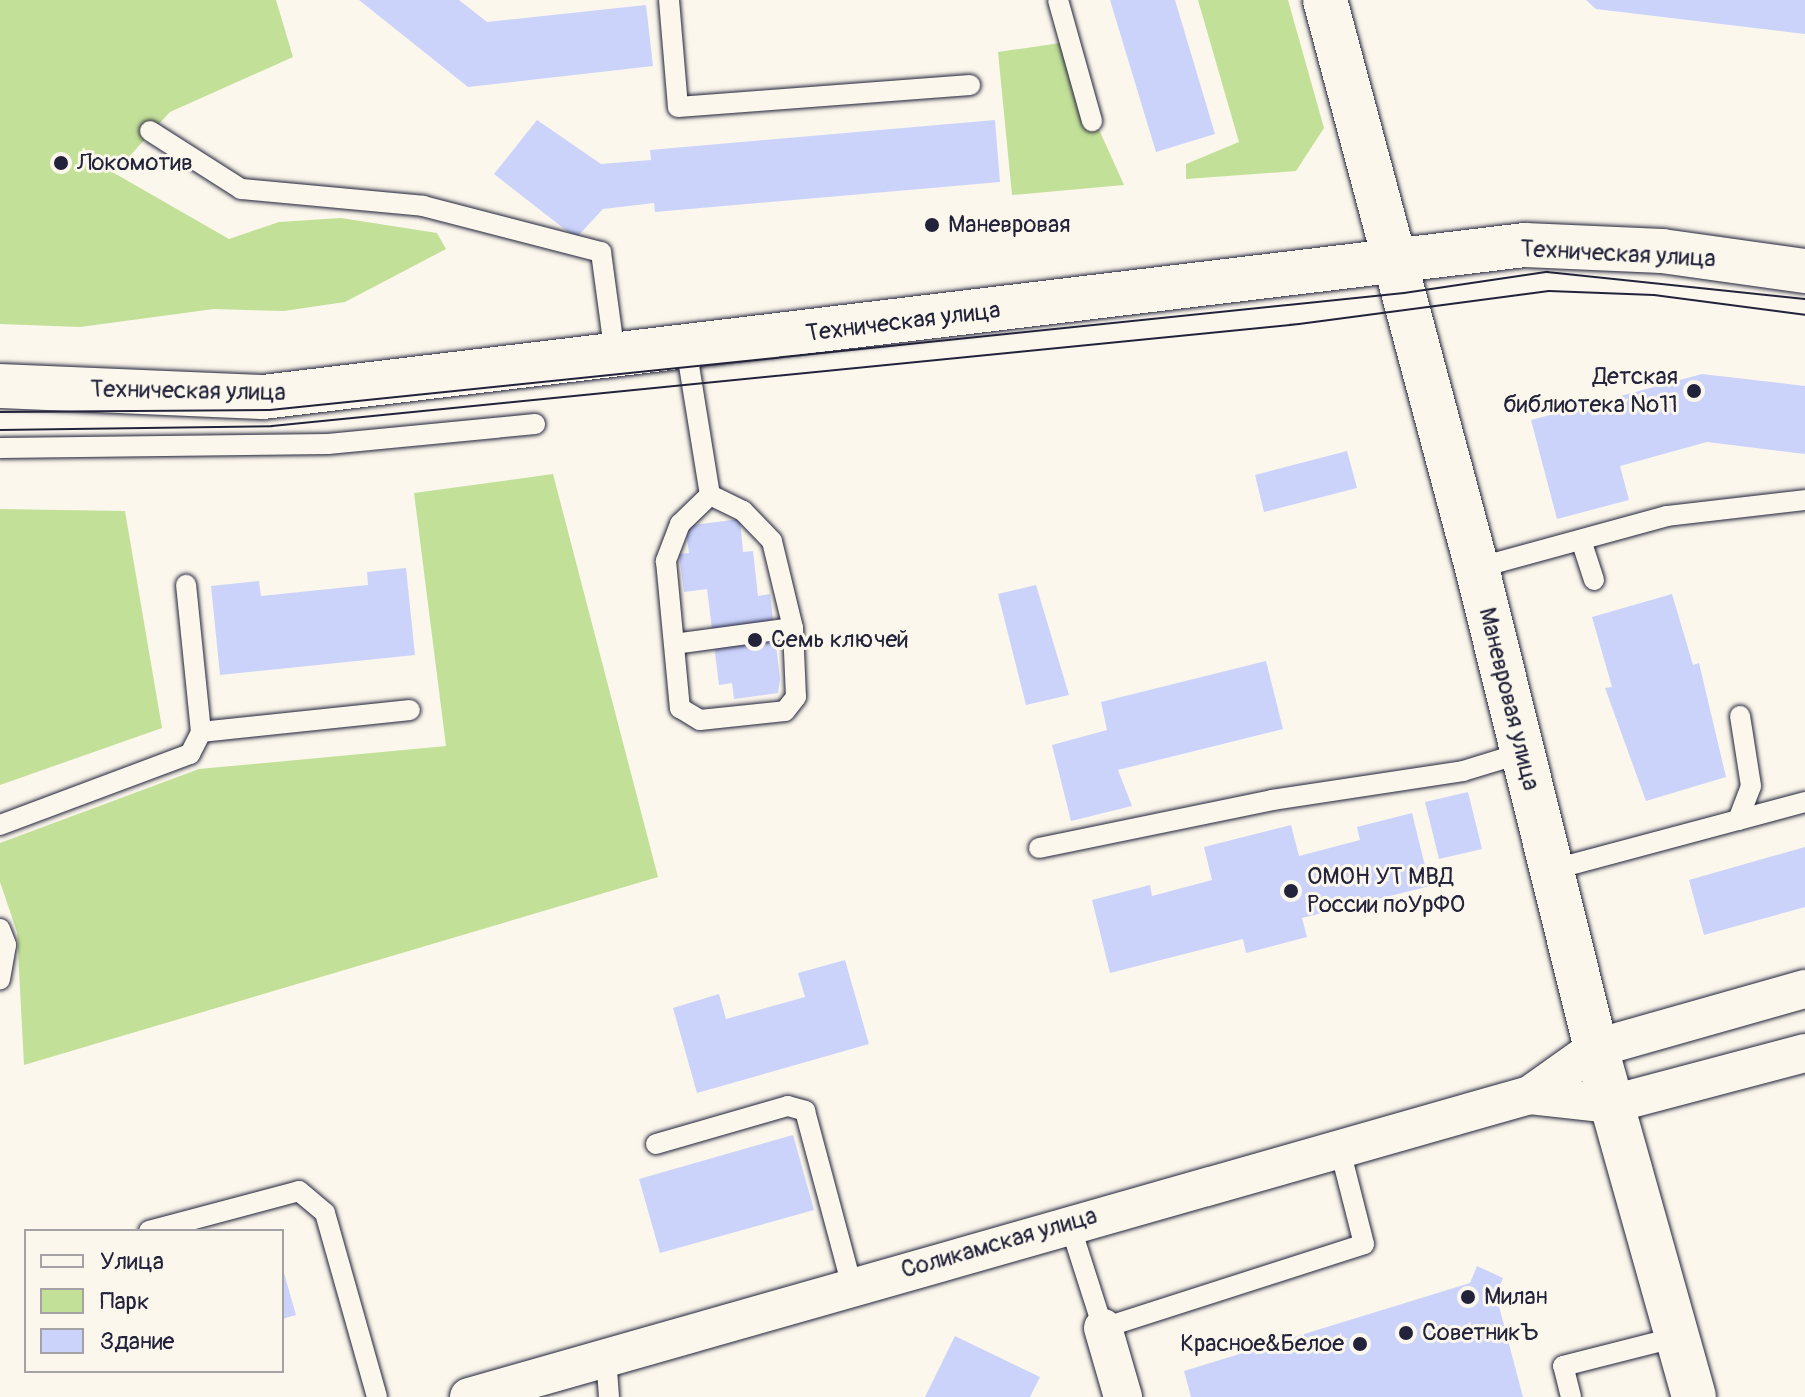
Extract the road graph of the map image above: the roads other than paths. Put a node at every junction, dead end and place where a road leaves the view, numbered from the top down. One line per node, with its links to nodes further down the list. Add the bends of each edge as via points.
1 (669, 0): 4 (lane, via 678,107)
2 (1058, 0): 5 (lane)
3 (1325, 0): 7 (main road, Маневровая улица)
4 (970, 85)
5 (1092, 121)
6 (150, 131): 10 (lane, via 241,189 423,206 601,252)
7 (1397, 264): 8 (main road, Техническая улица, via 1525,245 1662,251); 9 (main road, Техническая улица); 17 (main road, Маневровая улица)
8 (1805, 271)
9 (686, 347): 10 (main road, Техническая улица); 14 (lane)
10 (615, 356): 11 (main road, Техническая улица, via 263,397)
11 (0, 386)
12 (535, 424): 13 (lane, via 328,444)
13 (0, 448)
14 (710, 495): 20 (lane, via 743,511 772,541); 21 (lane, via 680,524 666,561)
15 (1805, 500): 16 (lane, via 1667,516)
16 (1581, 540): 17 (lane); 18 (lane)
17 (1477, 568): 25 (main road, Маневровая улица)
18 (1594, 580)
19 (186, 585): 24 (lane)
20 (793, 628): 21 (lane); 21 (lane, via 796,697 785,711 700,720 680,708)
21 (674, 644)
22 (410, 710): 24 (lane)
23 (1740, 716): 27 (lane, via 1751,786)
24 (201, 732): 28 (lane, via 190,754)
25 (1522, 753): 29 (lane, via 1463,771 1272,800); 30 (main road, Маневровая улица)
26 (1805, 802): 27 (lane)
27 (1738, 820): 30 (lane)
28 (0, 825)
29 (1039, 848)
30 (1551, 870): 34 (main road, Маневровая улица)
31 (0, 929): 32 (lane, via 6,945)
32 (0, 979)
33 (1805, 989): 34 (street, Соликамская улица)
34 (1596, 1048): 36 (street, Соликамская улица); 37 (main road, Маневровая улица)
35 (1805, 1053): 37 (street, Соликамская улица)
36 (1530, 1095): 37 (street, Соликамская улица); 39 (street, Соликамская улица)
37 (1612, 1104): 44 (main road, Маневровая улица)
38 (656, 1144): 42 (lane, via 788,1106 805,1111)
39 (1340, 1150): 40 (street, Соликамская улица); 43 (lane, via 1364,1244)
40 (1069, 1222): 42 (street, Соликамская улица); 43 (lane)
41 (156, 1229): 46 (lane, via 299,1191 325,1213)
42 (852, 1286): 45 (street, Соликамская улица)
43 (1103, 1328): 49 (street)
44 (1678, 1337): 50 (lane, via 1563,1366); 51 (main road, Маневровая улица)
45 (606, 1357): 47 (street, Соликамская улица); 48 (lane)
46 (377, 1397)
47 (469, 1397)
48 (609, 1397)
49 (1123, 1397)
50 (1571, 1397)
51 (1694, 1397)

